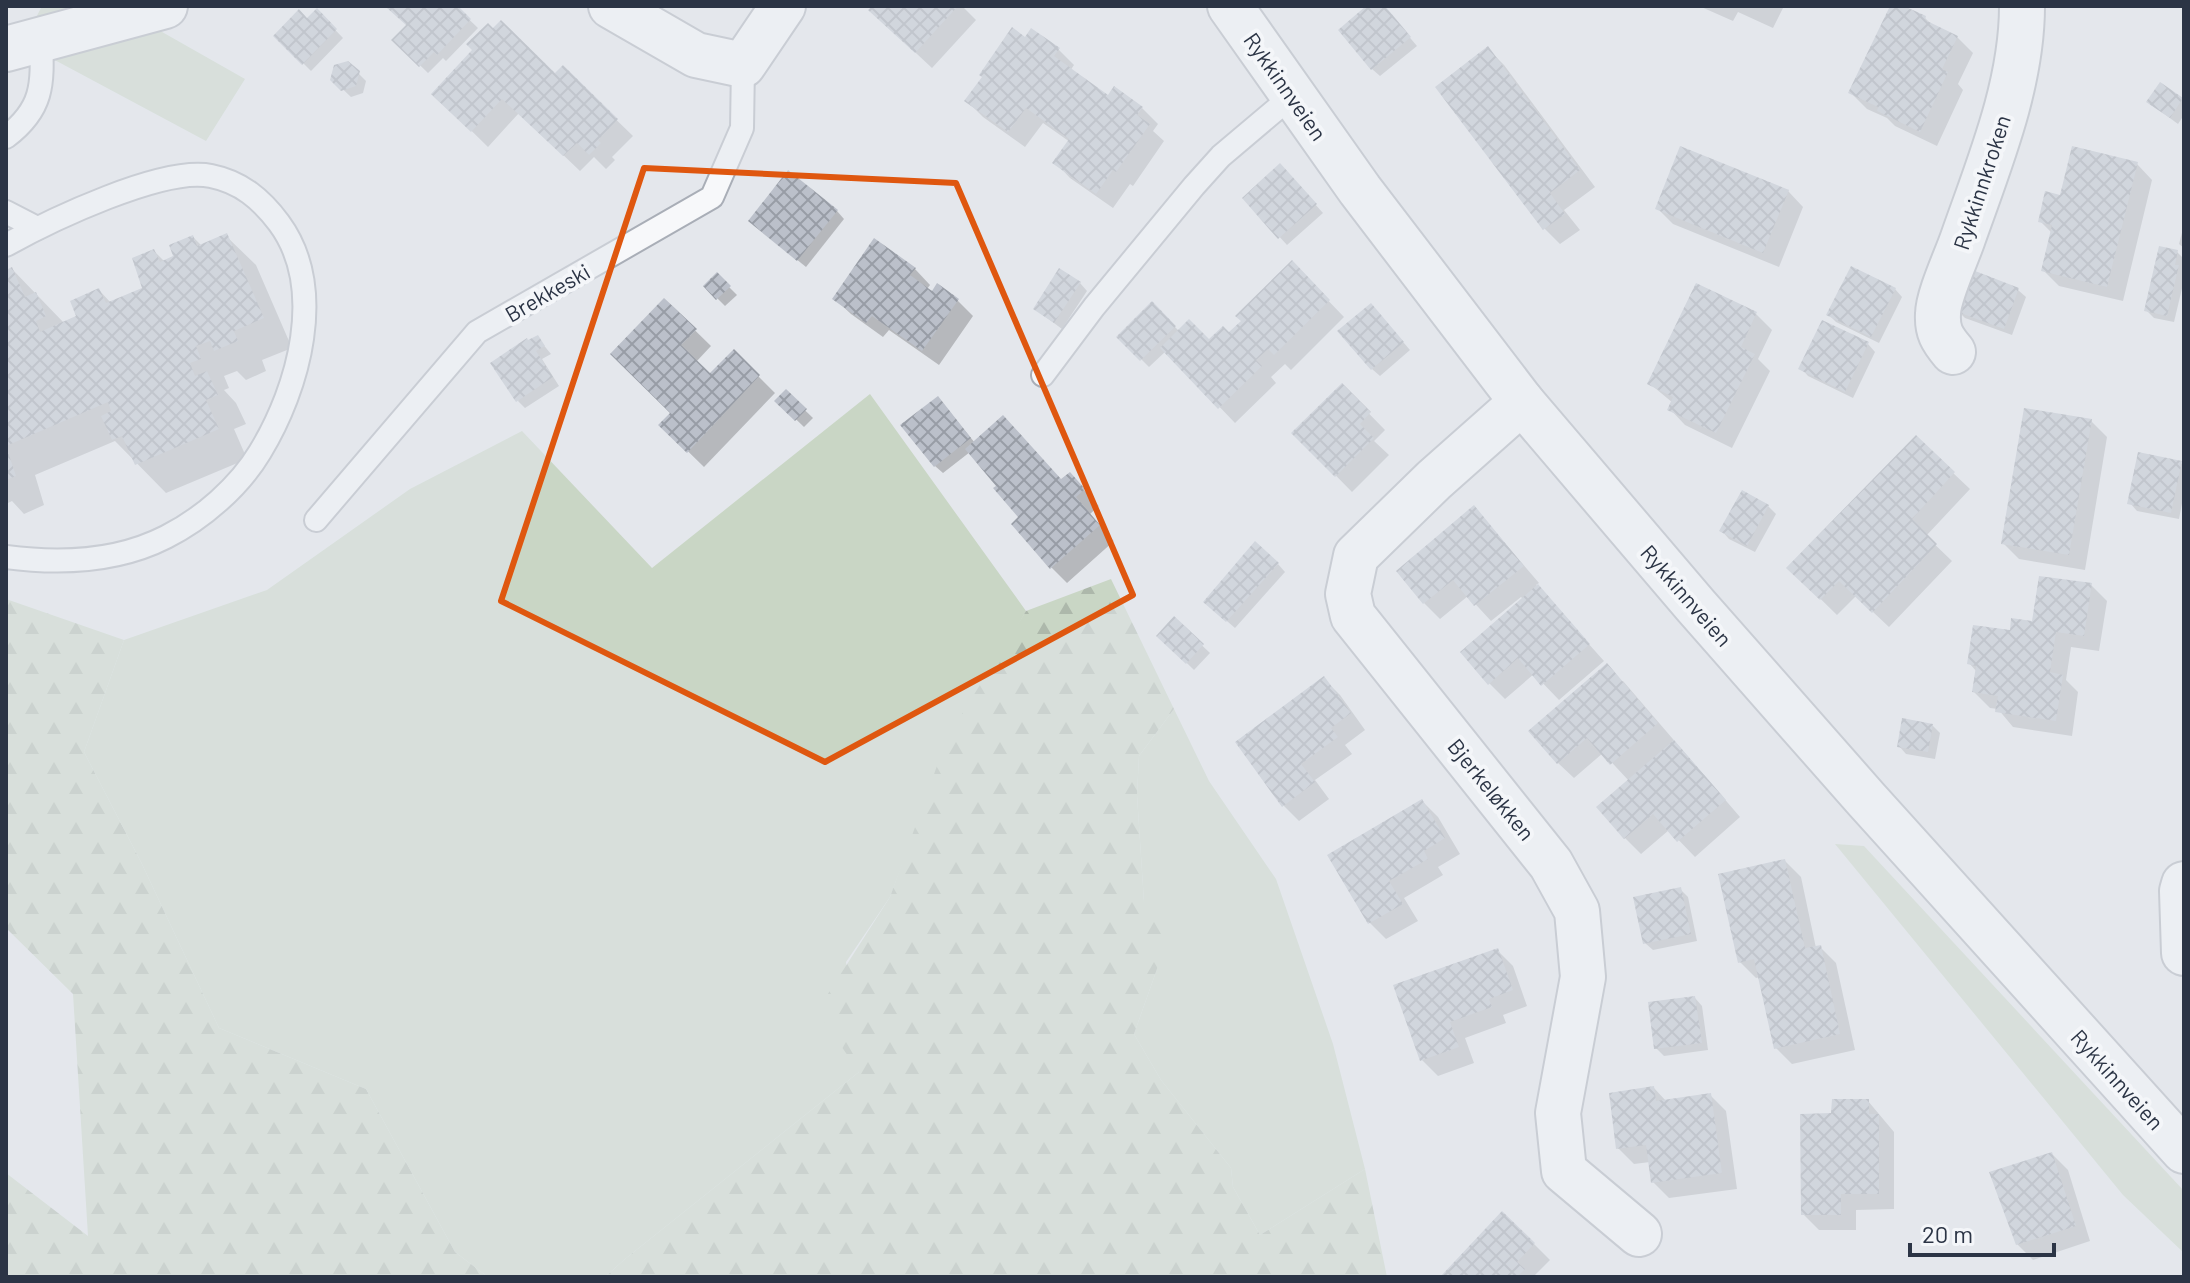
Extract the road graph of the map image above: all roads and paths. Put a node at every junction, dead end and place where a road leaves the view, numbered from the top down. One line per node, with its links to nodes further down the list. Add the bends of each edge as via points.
1 (165, 6): 6 (street)
2 (611, 6): 7 (street, via 696,55)
3 (783, 6): 7 (street)
4 (1230, 6): 8 (street, Rykkinnveien)
5 (2022, 6): 13 (street, Rykkinnkroken, via 2013,81 1937,311 1940,336)
6 (24, 45): 9 (lane, via 43,83 32,113)
7 (743, 65): 16 (lane, Brekkeski, via 742,128 712,197 477,332)
8 (1292, 96): 14 (lane, via 1194,186); 15 (street, Rykkinnveien)
9 (6, 137)
10 (6, 212): 11 (lane)
11 (37, 228): 12 (lane); 17 (lane, via 161,180 209,175 232,182 264,203 287,235 303,287 304,316 292,381 260,452 197,518 165,538 97,559)
12 (6, 245)
13 (1953, 352)
14 (1043, 375)
15 (1522, 402): 20 (street, Rykkinnveien, via 1866,799); 21 (street, Bjerkeløkken, via 1356,556 1348,594 1353,616 1551,864 1577,911 1583,977 1558,1113 1564,1171)
16 (316, 520)
17 (6, 557)
18 (2184, 884): 19 (street)
19 (2184, 953)
20 (2184, 1151)
21 (1639, 1234)

